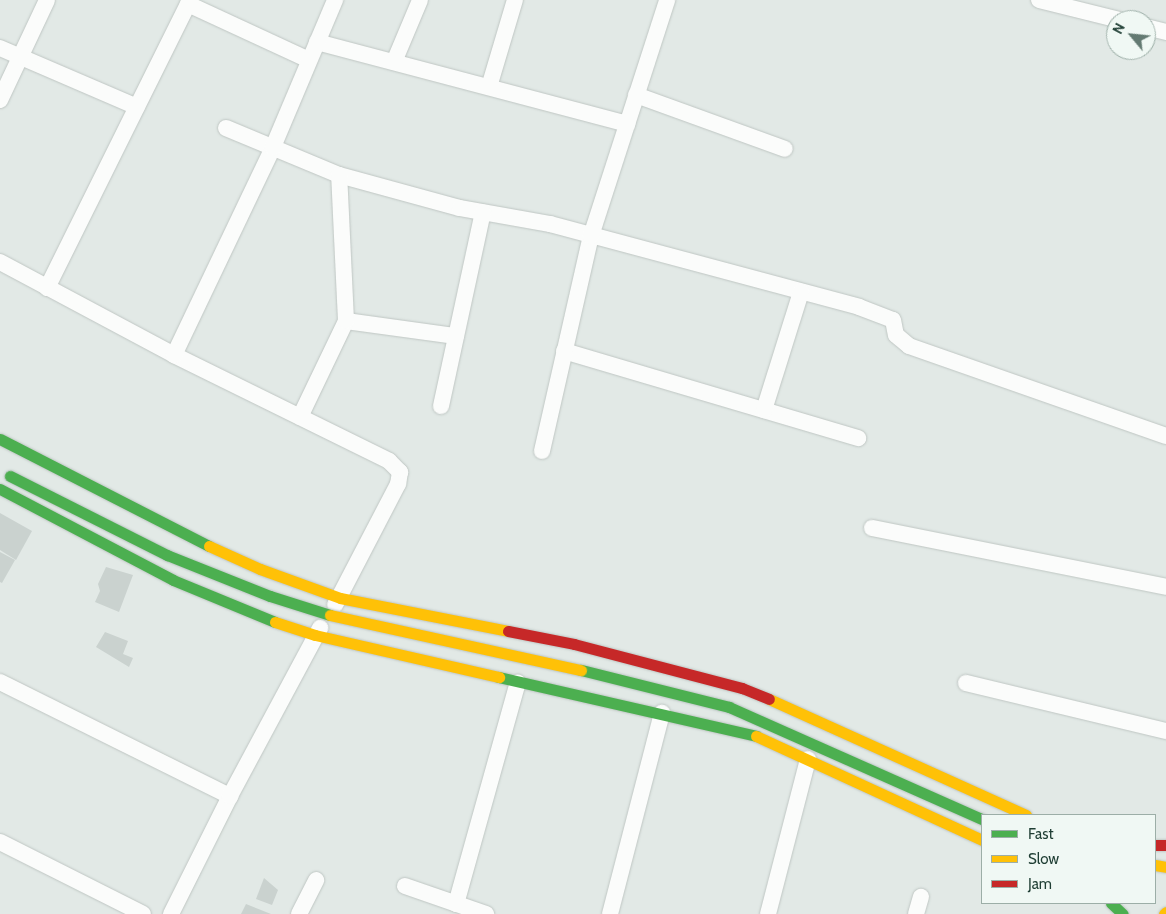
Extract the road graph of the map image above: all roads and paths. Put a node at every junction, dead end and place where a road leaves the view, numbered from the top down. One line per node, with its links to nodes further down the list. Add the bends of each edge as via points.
1 (46, 0): 11 (street)
2 (335, 0): 9 (street)
3 (420, 0): 13 (street)
4 (515, 0): 14 (street)
5 (667, 0): 15 (street)
6 (1038, 0): 8 (street)
7 (189, 2): 12 (street); 17 (street)
8 (1106, 17)
9 (317, 42): 12 (street); 13 (street)
10 (0, 48): 11 (street)
11 (20, 57): 16 (street); 17 (street)
12 (309, 60): 20 (street)
13 (394, 62): 14 (street)
14 (489, 87): 18 (street)
15 (636, 95): 18 (street); 21 (street)
16 (0, 100)
17 (138, 107): 26 (street)
18 (627, 124): 24 (street)
19 (226, 128): 20 (street)
20 (272, 147): 22 (street); 31 (street)
21 (785, 149)
22 (339, 175): 23 (street); 28 (street)
23 (483, 212): 24 (street); 29 (street)
24 (590, 236): 27 (street); 30 (street)
25 (0, 262): 26 (street)
26 (47, 288): 31 (street)
27 (801, 292): 33 (street); 35 (street, via 893,320 896,335 909,346)
28 (346, 321): 29 (street); 34 (street)
29 (456, 336): 32 (street)
30 (564, 351): 33 (street); 38 (street)
31 (174, 355): 34 (street)
32 (440, 406)
33 (764, 410): 36 (street)
34 (300, 417): 43 (street, via 389,461 400,472 398,484)
35 (1166, 436)
36 (858, 438)
37 (0, 439): 43 (main road, via 194,539 260,569)
38 (542, 451)
39 (5, 473): 53 (main road, bridge, via 167,555 270,596 313,611 667,689 729,707)
40 (0, 489): 44 (main road, via 173,580 244,611)
41 (872, 528): 42 (street)
42 (1166, 586)
43 (340, 598): 44 (street); 52 (main road, via 574,644 742,688 822,721 974,794)
44 (316, 635): 46 (main road); 51 (street)
45 (0, 682): 51 (street)
46 (518, 682): 48 (main road); 59 (street)
47 (966, 683): 49 (street)
48 (662, 713): 50 (main road, via 757,736); 65 (street)
49 (1166, 731)
50 (808, 759): 54 (main road, via 911,810); 66 (street)
51 (230, 796): 62 (street)
52 (1024, 814)
53 (981, 819)
54 (981, 840)
55 (0, 842): 61 (street)
56 (316, 880): 63 (street)
57 (405, 886): 59 (street)
58 (921, 897): 67 (street)
59 (456, 904): 64 (street)
60 (1112, 904): 68 (main road)
61 (143, 914)
62 (171, 914)
63 (299, 914)
64 (486, 914)
65 (610, 914)
66 (768, 914)
67 (916, 914)
68 (1122, 914)

